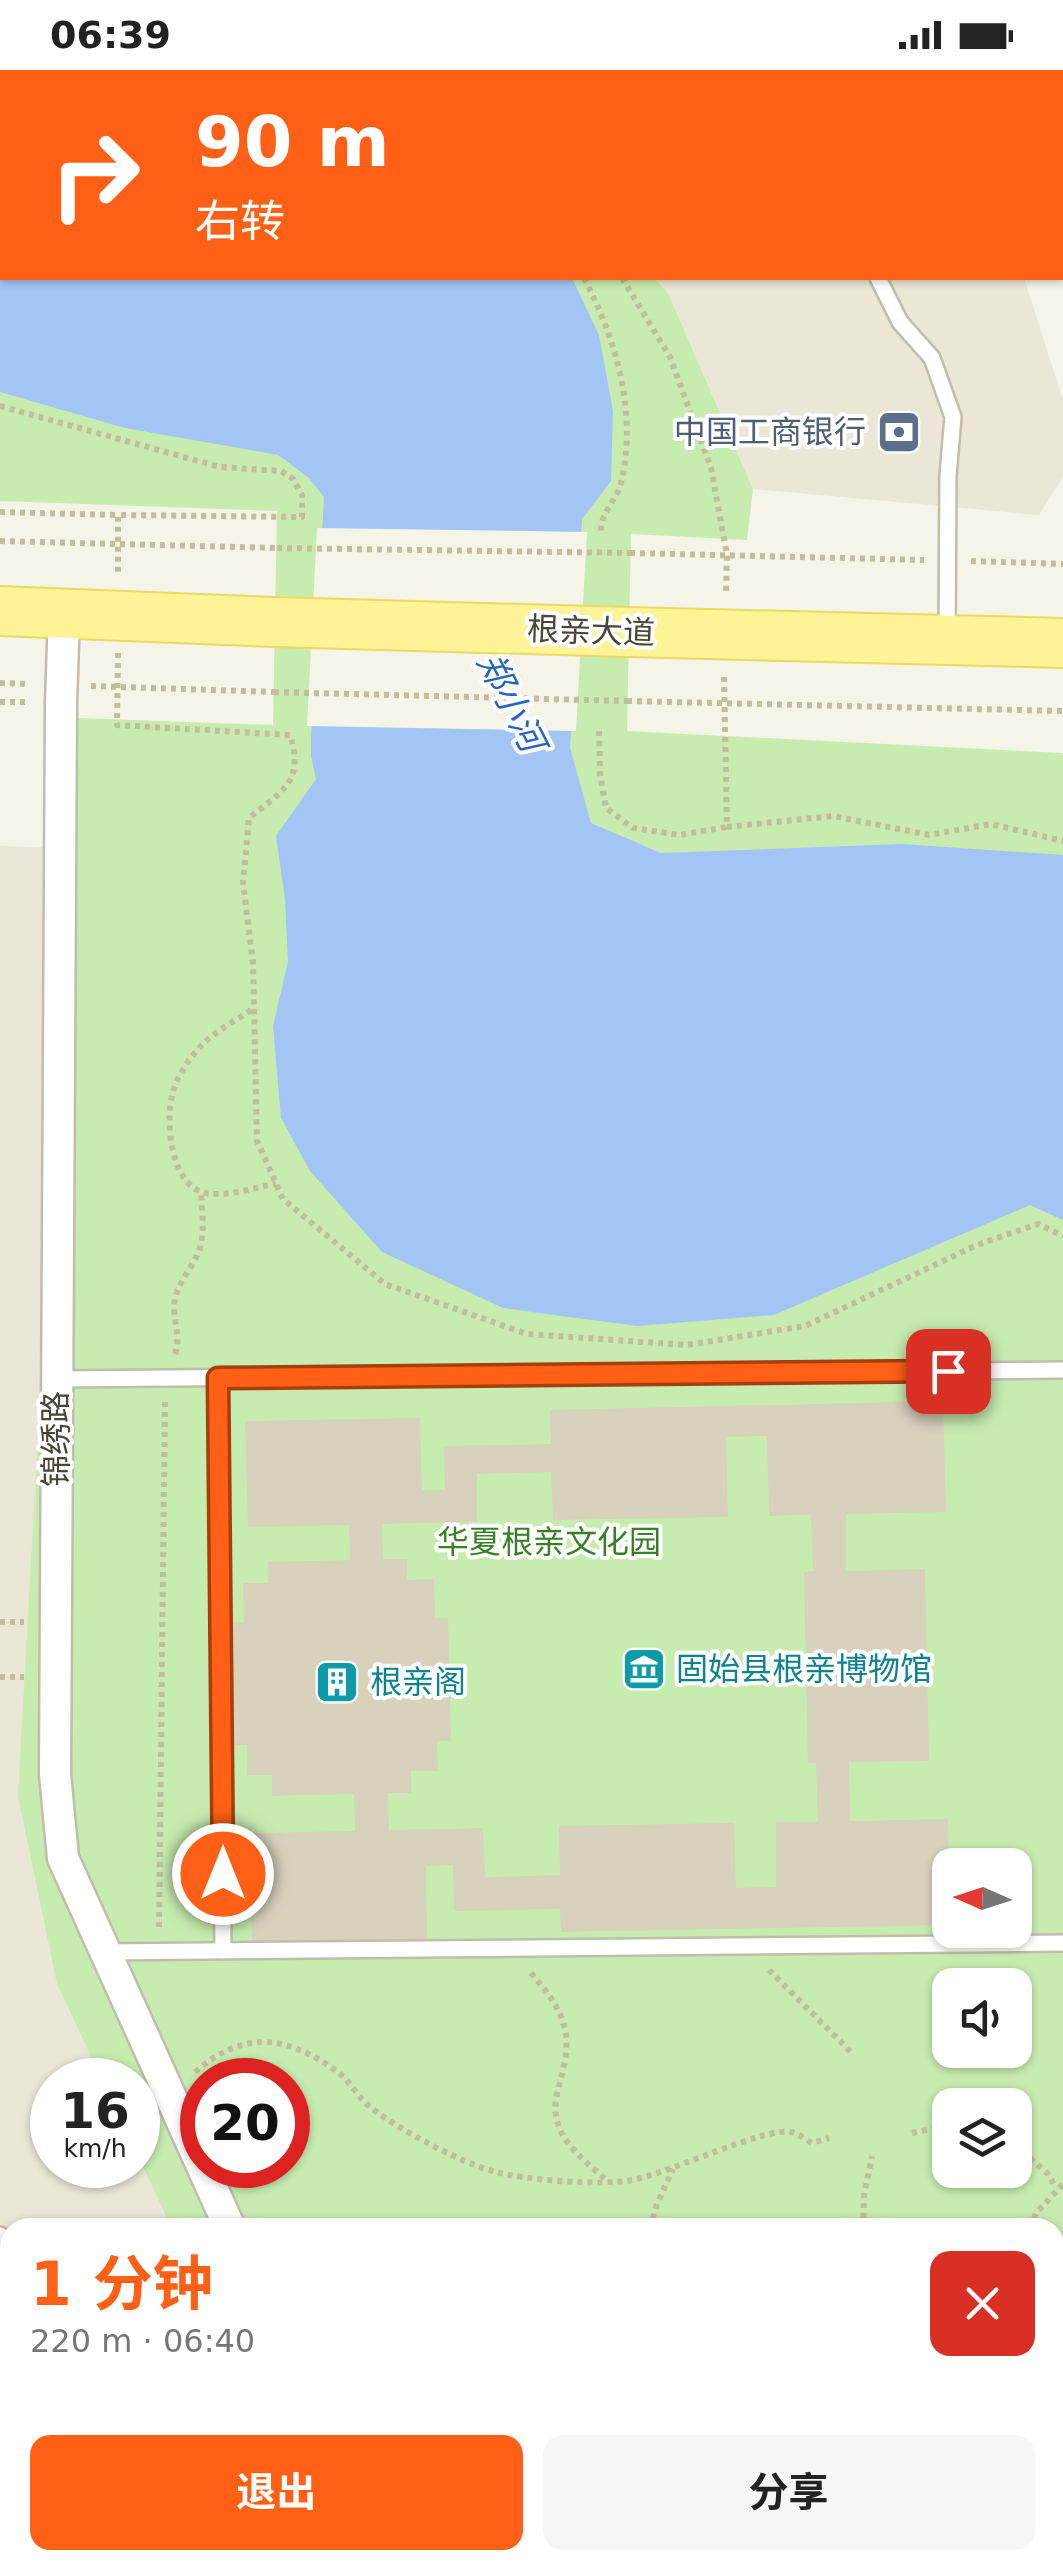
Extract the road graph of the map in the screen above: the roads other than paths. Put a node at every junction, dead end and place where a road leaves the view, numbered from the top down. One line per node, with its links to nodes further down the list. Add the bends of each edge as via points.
1 (879, 280): 4 (lane, via 900,322 932,358 952,416)
2 (0, 612): 3 (main road, 根亲大道)
3 (64, 614): 4 (main road, 根亲大道, bridge); 8 (street, 锦绣路)
4 (947, 640): 5 (main road, 根亲大道)
5 (1063, 643)
6 (1063, 1370): 7 (lane)
7 (218, 1378): 8 (lane); 10 (lane)
8 (56, 1379): 11 (street, 锦绣路, via 55,1774 63,1858)
9 (1063, 1943): 10 (lane)
10 (224, 1951): 11 (lane)
11 (106, 1952): 12 (street, 锦绣路)
12 (225, 2218)

